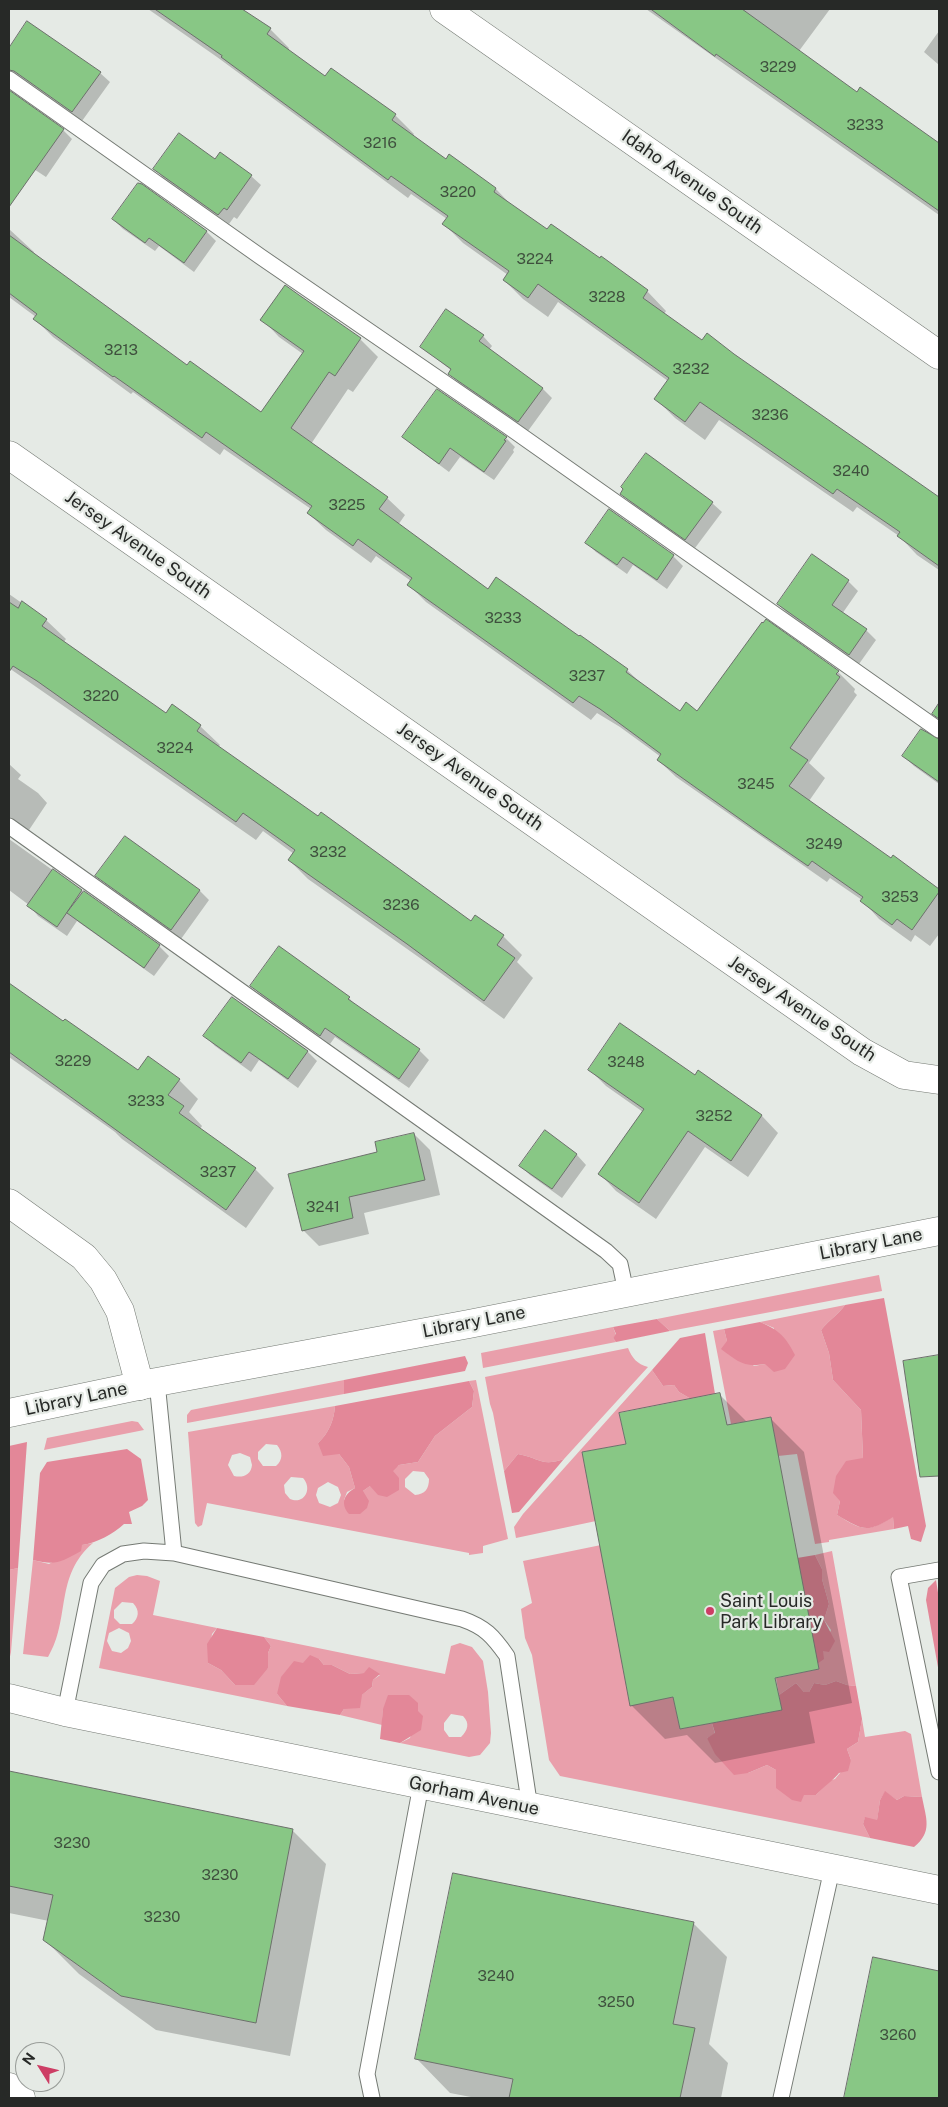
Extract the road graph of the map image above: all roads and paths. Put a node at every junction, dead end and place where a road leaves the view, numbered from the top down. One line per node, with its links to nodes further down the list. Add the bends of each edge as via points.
1 (444, 9): 3 (street, Idaho Avenue South)
2 (9, 79): 5 (lane)
3 (939, 355)
4 (9, 455): 7 (street, Jersey Avenue South, via 862,1052 904,1075)
5 (939, 730)
6 (9, 826): 10 (lane, via 606,1251 620,1264)
7 (939, 1080)
8 (9, 1203): 11 (street, via 84,1257 103,1280 120,1311)
9 (939, 1231): 10 (street, Library Lane)
10 (626, 1292): 11 (street, Library Lane)
11 (149, 1384): 12 (street, Library Lane); 13 (lane)
12 (9, 1414)
13 (174, 1553): 16 (lane, via 144,1551 123,1554 103,1565 91,1584); 19 (lane, via 479,1625 507,1656)
14 (939, 1570): 17 (lane, via 899,1578)
15 (9, 1698): 16 (street, Gorham Avenue)
16 (65, 1712): 18 (street, Gorham Avenue)
17 (939, 1772)
18 (421, 1785): 19 (street, Gorham Avenue); 24 (lane, via 367,2074)
19 (530, 1808): 20 (street, Gorham Avenue)
20 (832, 1869): 21 (street, Gorham Avenue); 25 (lane)
21 (939, 1890)
22 (9, 2087): 23 (street)
23 (21, 2098)
24 (372, 2098)
25 (781, 2098)

